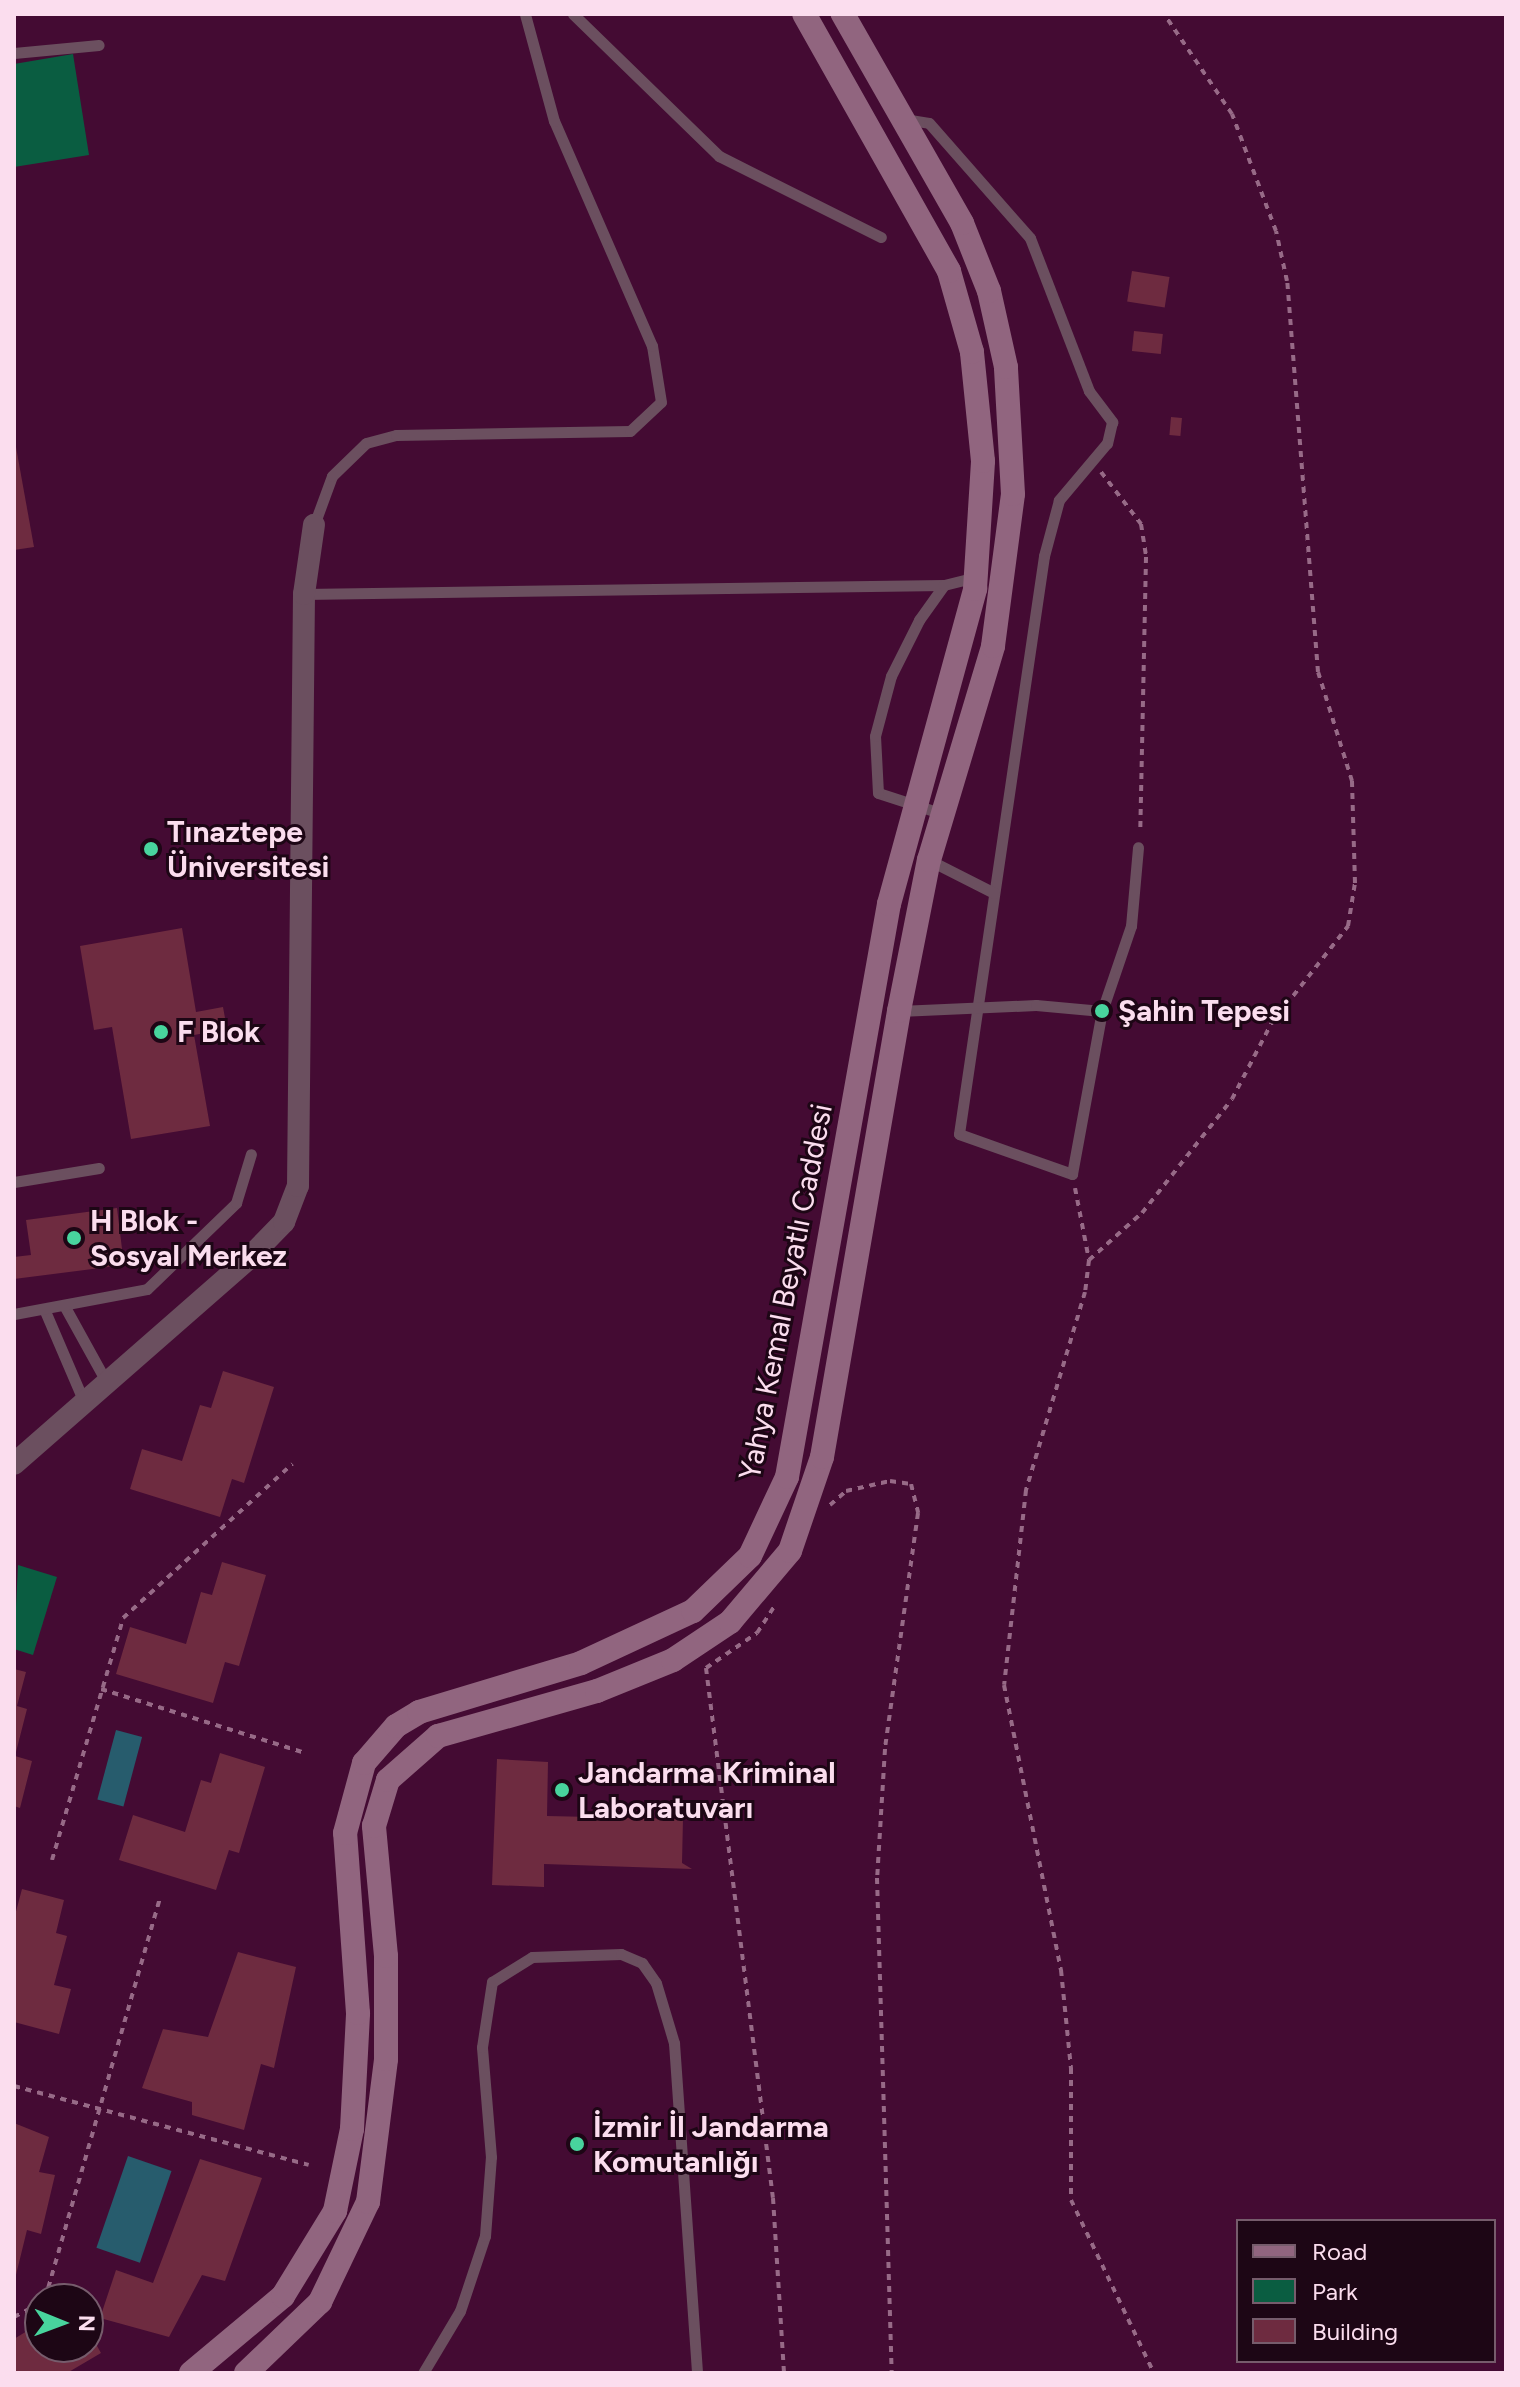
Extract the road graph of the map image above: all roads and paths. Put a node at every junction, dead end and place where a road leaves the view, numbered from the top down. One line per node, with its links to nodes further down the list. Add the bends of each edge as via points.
1 (525, 14): 11 (lane, via 554,121 652,346 661,402 630,431 396,435 366,443 332,476)
2 (573, 14): 9 (lane, via 719,156)
3 (804, 14): 12 (main road, Yahya Kemal Beyatlı Caddesi, via 923,219 957,295 981,435)
4 (843, 14): 8 (main road, Yahya Kemal Beyatlı Caddesi)
5 (1164, 14): 29 (path, via 1232,114 1261,181 1287,281 1318,672 1355,802 1348,926 1271,1024 1232,1099 1198,1144 1142,1213)
6 (99, 45): 7 (lane)
7 (14, 53)
8 (903, 119): 10 (lane, via 929,123 1030,238 1089,391 1112,422); 16 (main road, Yahya Kemal Beyatlı Caddesi, via 962,223 989,291 1014,449 1003,597)
9 (881, 237)
10 (1094, 458): 17 (path, via 1141,524 1146,557); 19 (lane, via 1059,500 1044,556)
11 (314, 525): 14 (street)
12 (976, 576): 13 (lane); 15 (main road, Yahya Kemal Beyatlı Caddesi)
13 (944, 585): 14 (lane); 15 (lane, via 891,676 875,736 878,793)
14 (304, 594): 33 (street, via 298,1186 284,1222 257,1250)
15 (915, 806): 16 (lane); 23 (main road, Yahya Kemal Beyatlı Caddesi, via 889,904)
16 (943, 814): 18 (main road, Yahya Kemal Beyatlı Caddesi)
17 (1138, 847): 22 (lane, via 1131,926)
18 (929, 860): 19 (lane); 21 (main road, Yahya Kemal Beyatlı Caddesi)
19 (994, 893): 20 (lane)
20 (981, 1010): 21 (lane); 22 (lane); 27 (lane, via 959,1134)
21 (899, 1011): 24 (main road, Yahya Kemal Beyatlı Caddesi)
22 (1102, 1011): 27 (lane)
23 (861, 1066): 24 (main road); 49 (main road, Yahya Kemal Beyatlı Caddesi, via 793,1450 764,1533 733,1578 671,1624 581,1663 443,1701 396,1726 364,1763 345,1833 358,2013 352,2129 335,2211 283,2296)
24 (889, 1070): 39 (main road, Yahya Kemal Beyatlı Caddesi, via 814,1487 773,1577)
25 (251, 1154): 30 (lane, via 236,1203 147,1289)
26 (99, 1168): 28 (lane)
27 (1072, 1174): 29 (path)
28 (14, 1182)
29 (1089, 1260): 55 (path, via 1075,1339 1026,1490 1004,1685 1061,1970 1071,2068 1071,2200)
30 (65, 1307): 31 (lane); 33 (lane)
31 (45, 1311): 32 (lane); 34 (lane)
32 (14, 1314)
33 (107, 1383): 34 (street)
34 (84, 1402): 35 (street)
35 (14, 1464)
36 (292, 1464): 41 (path, via 123,1618)
37 (827, 1513): 54 (path, via 846,1491 890,1481 911,1484 918,1513 885,1749 877,1878)
38 (778, 1601): 40 (path, via 757,1633)
39 (714, 1634): 40 (path); 50 (main road, Yahya Kemal Beyatlı Caddesi, via 597,1691 438,1736 388,1780 374,1826 386,1956 386,2059 368,2202 320,2302)
40 (706, 1668): 53 (path, via 773,2198)
41 (101, 1689): 42 (path); 43 (path)
42 (305, 1753)
43 (52, 1860)
44 (160, 1898): 46 (path)
45 (14, 2086): 46 (path)
46 (102, 2108): 47 (path); 48 (path)
47 (309, 2165)
48 (50, 2283)
49 (191, 2373)
50 (246, 2373)
51 (423, 2373): 52 (lane, via 460,2311 485,2236 491,2157 482,2047 492,1982 532,1957 621,1954 642,1963 656,1983 674,2043)
52 (697, 2373)
53 (784, 2373)
54 (892, 2373)
55 (1154, 2373)

